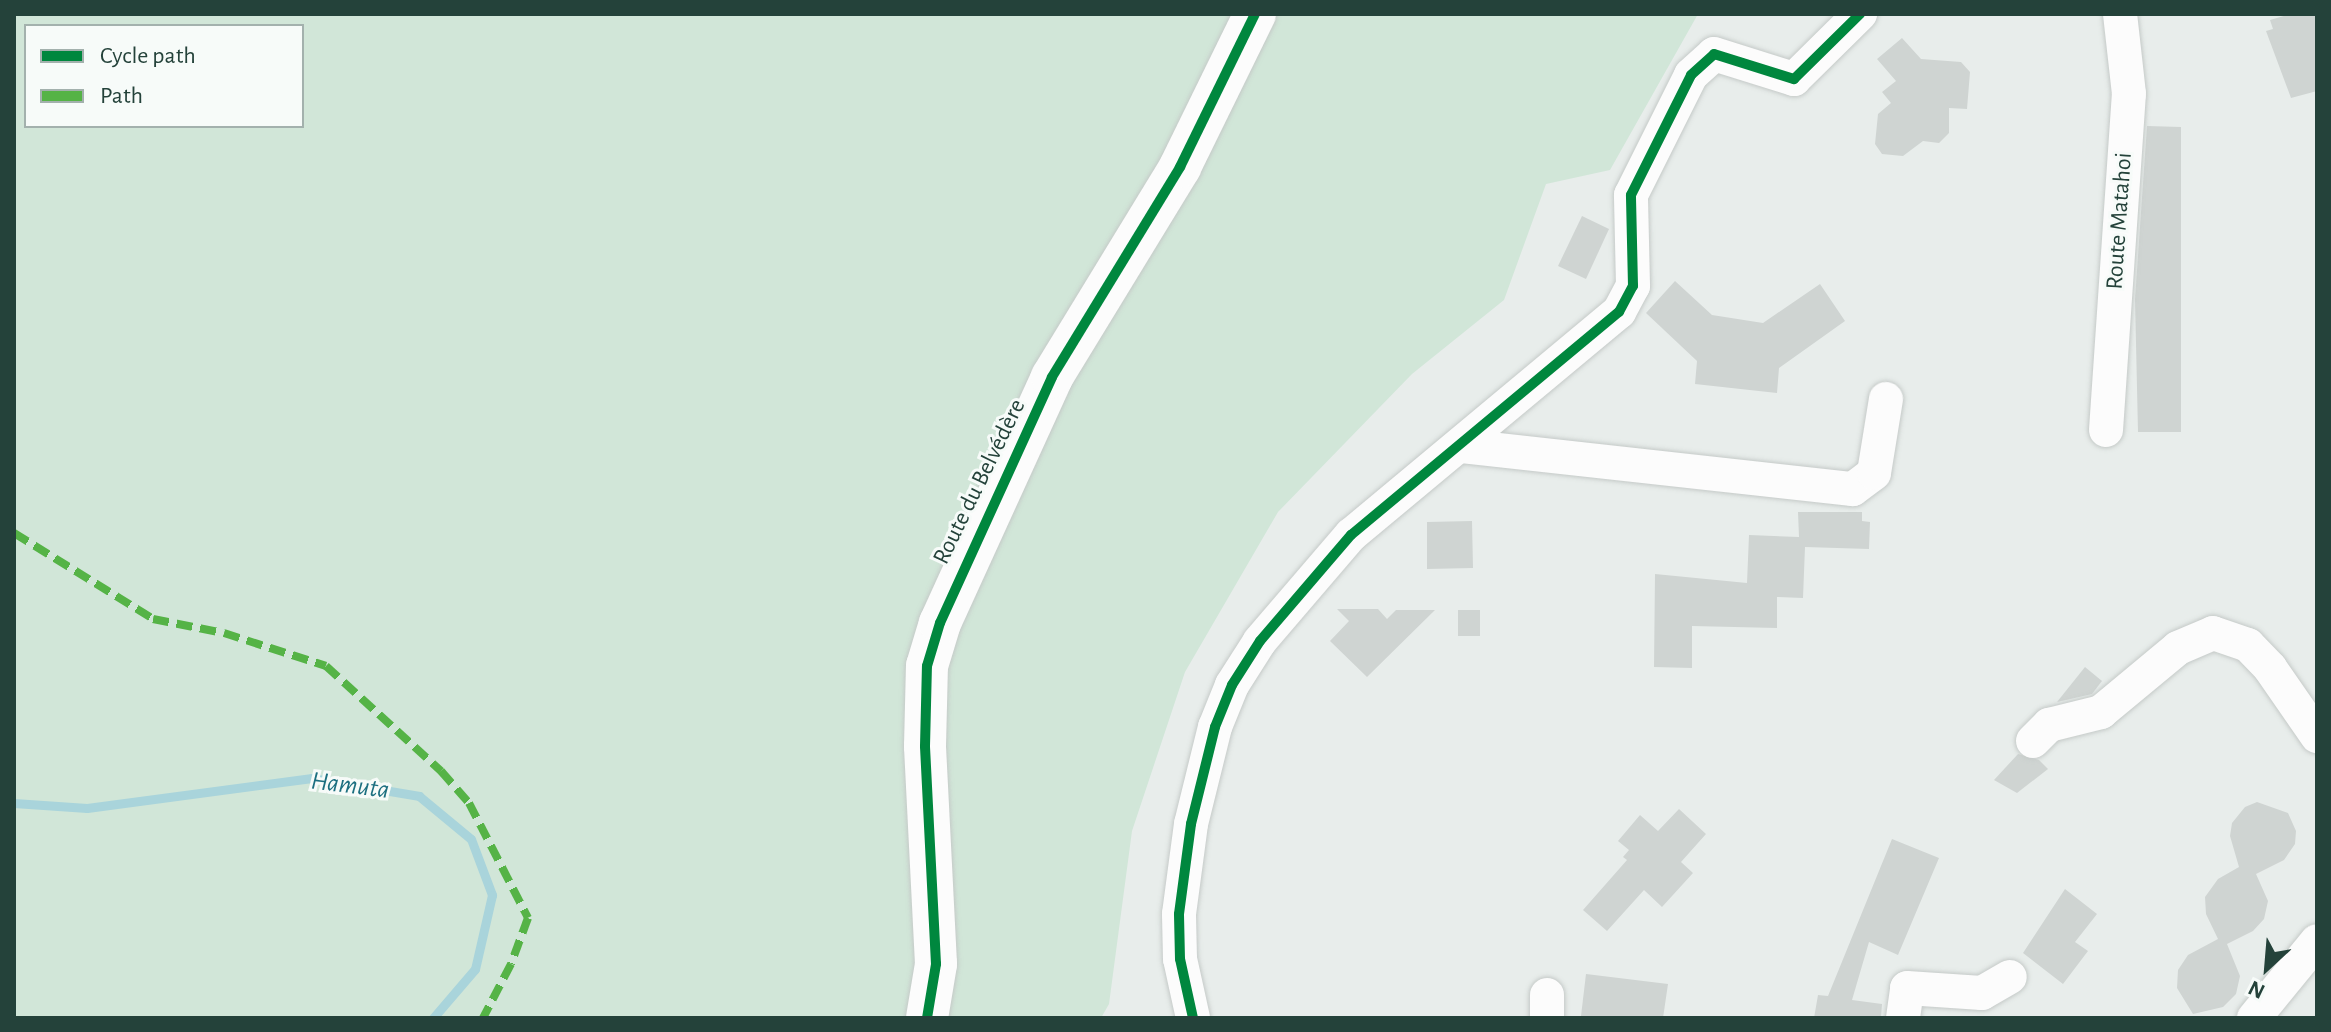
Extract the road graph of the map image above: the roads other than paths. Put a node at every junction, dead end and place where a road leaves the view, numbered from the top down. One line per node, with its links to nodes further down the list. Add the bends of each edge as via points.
1 (1255, 14): 11 (street, Route du Belvédère, via 1180,167 1052,377 940,623 927,666 925,746 936,964)
2 (1860, 14): 6 (street, via 1794,79 1714,54 1691,75 1631,195 1633,286 1619,312)
3 (2120, 14): 5 (street, Route Matahoi, via 2129,94)
4 (1886, 399): 6 (street, via 1874,473 1853,489)
5 (2106, 430)
6 (1462, 446): 12 (street, via 1394,499 1299,590 1232,685 1201,774 1179,914 1180,959)
7 (2317, 736): 8 (street, via 2248,645 2213,633 2178,648 2101,712 2049,725)
8 (2033, 741)
9 (2317, 941): 14 (street)
10 (2010, 977): 13 (street, via 1982,993 1907,988)
11 (927, 1018)
12 (1193, 1018)
13 (1903, 1018)
14 (2254, 1018)

